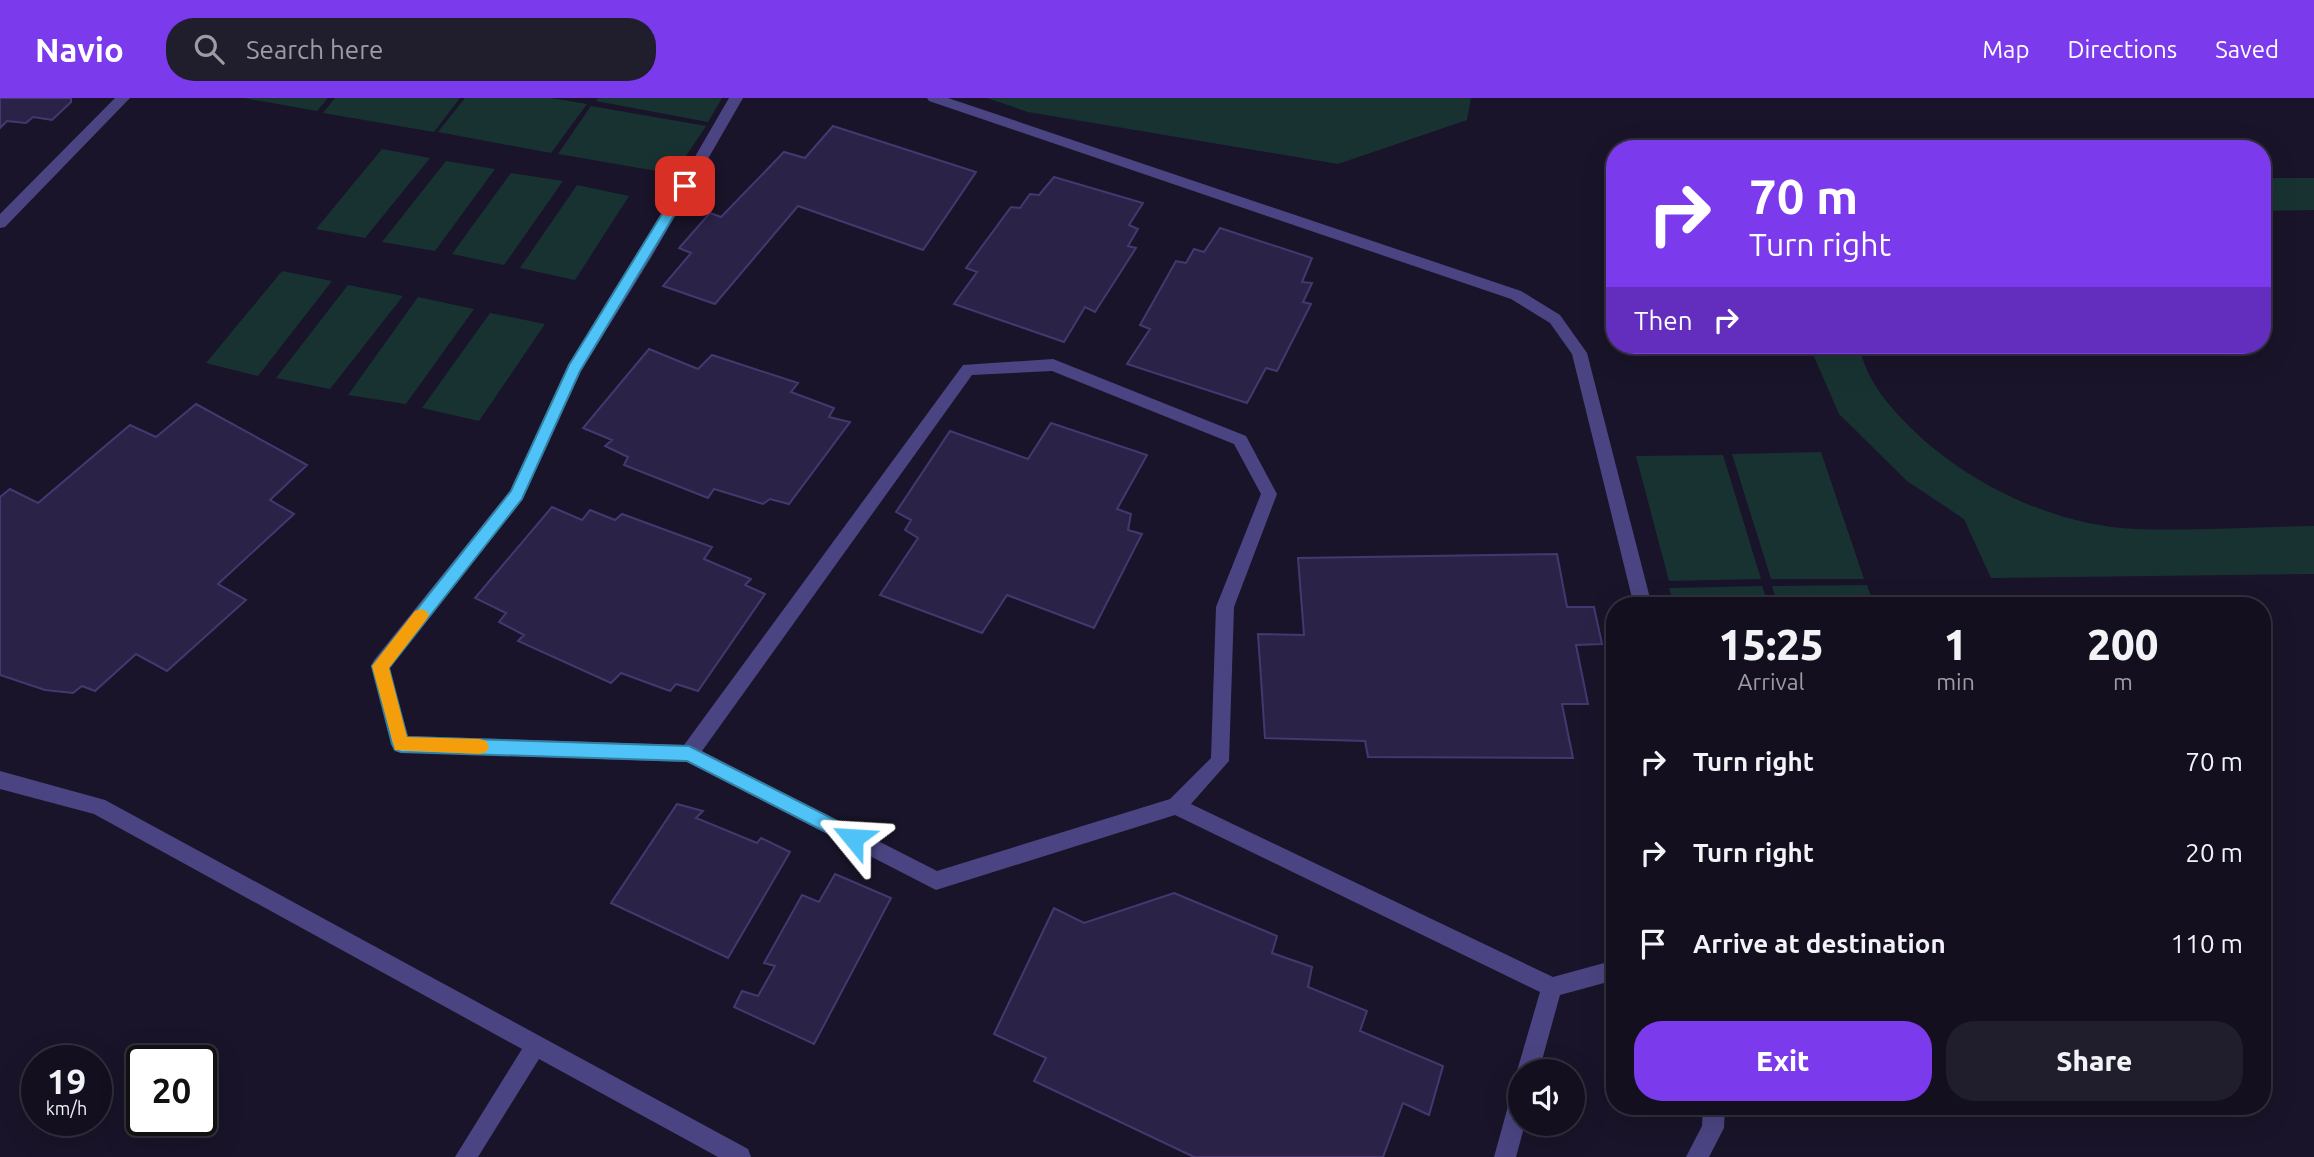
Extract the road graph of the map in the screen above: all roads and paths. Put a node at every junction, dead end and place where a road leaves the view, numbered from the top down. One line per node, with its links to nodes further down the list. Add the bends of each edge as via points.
1 (123, 98): 4 (lane)
2 (736, 98): 6 (lane, via 574,369 516,495 380,666 401,744)
3 (934, 98): 5 (lane, via 1516,295 1555,319 1579,353)
4 (0, 223)
5 (1641, 597)
6 (689, 754): 8 (lane, via 936,881); 8 (lane, via 968,369 1053,365 1240,440 1269,494 1224,607 1220,761)
7 (0, 780): 11 (lane, via 98,806)
8 (1176, 806): 10 (lane)
9 (1606, 972): 10 (lane)
10 (1552, 987): 12 (lane)
11 (536, 1045): 15 (lane); 16 (lane)
12 (1531, 1059)
13 (1714, 1115): 18 (lane, via 1713,1128)
14 (1511, 1136): 17 (lane)
15 (466, 1157)
16 (740, 1157)
17 (1505, 1157)
18 (1697, 1157)

